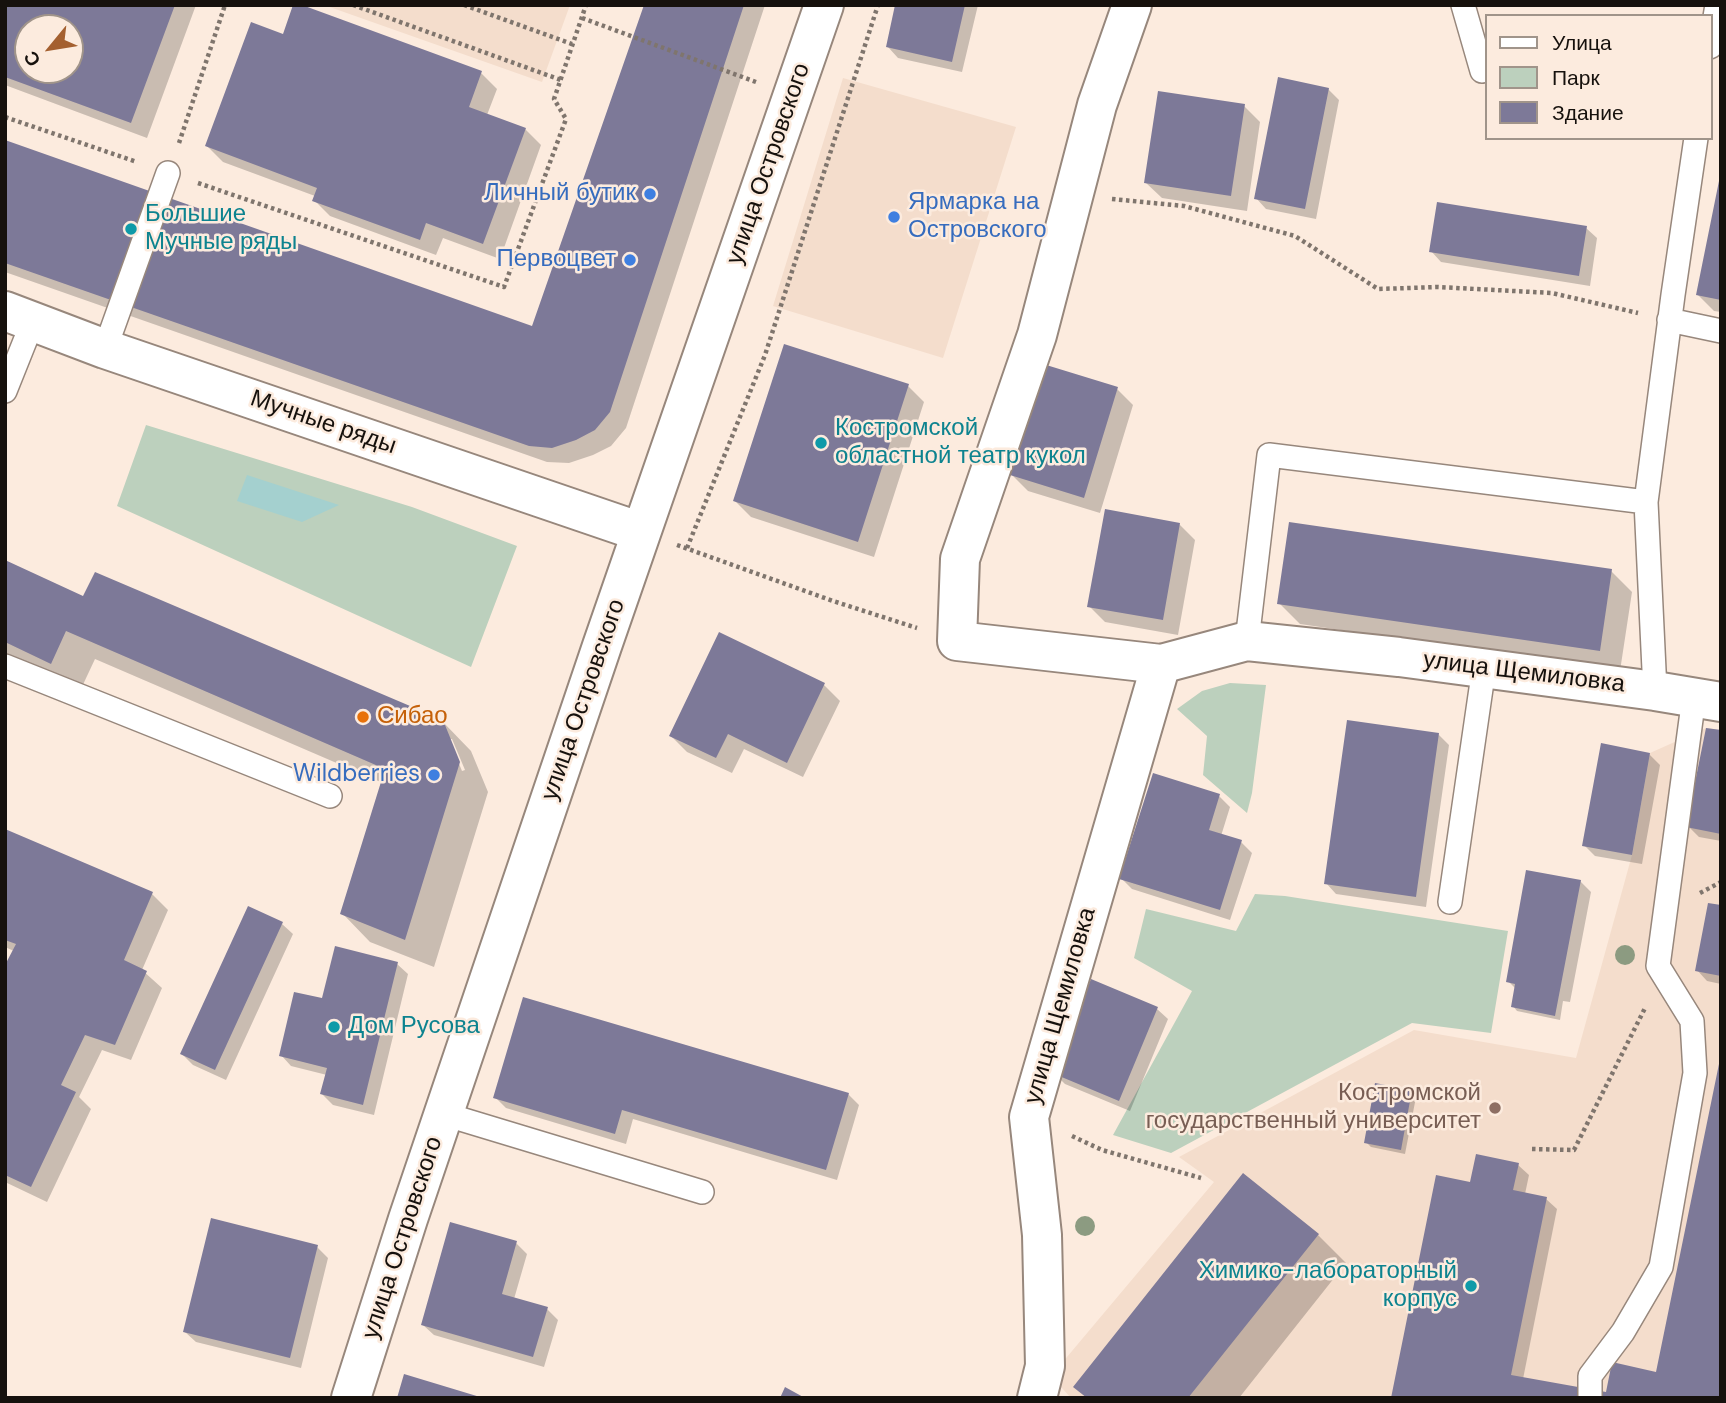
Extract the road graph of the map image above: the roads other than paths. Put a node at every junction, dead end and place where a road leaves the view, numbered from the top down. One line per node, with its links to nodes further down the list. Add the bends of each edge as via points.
1 (824, 5): 15 (street, улица Островского)
2 (1132, 5): 17 (street, улица Щемиловка, via 1097,105 1037,335 960,559 957,641)
3 (1463, 5): 6 (lane)
4 (1717, 5): 5 (lane)
5 (1712, 35)
6 (1482, 71)
7 (1696, 140): 10 (lane)
8 (168, 173): 12 (lane)
9 (19, 316): 12 (street, Мучные ряды); 13 (lane)
10 (1669, 320): 11 (lane); 14 (lane)
11 (1721, 331)
12 (105, 349): 15 (street, Мучные ряды)
13 (5, 391)
14 (1646, 502): 16 (lane, via 1269,455); 20 (lane)
15 (641, 532): 24 (street, улица Островского)
16 (1247, 641): 17 (street, улица Щемиловка); 19 (street, улица Щемиловка)
17 (1161, 664): 27 (street, улица Щемиловка, via 1029,1116 1042,1235 1045,1366)
18 (5, 666): 22 (lane)
19 (1484, 668): 20 (street, улица Щемиловка); 23 (lane)
20 (1655, 691): 21 (street, улица Щемиловка)
21 (1708, 699): 28 (lane, via 1657,967 1692,1021 1695,1073 1661,1267 1623,1332 1590,1376)
22 (330, 796)
23 (1450, 902)
24 (444, 1114): 25 (lane); 26 (street, улица Островского)
25 (702, 1192)
26 (351, 1398)
27 (1037, 1398)
28 (1590, 1398)

